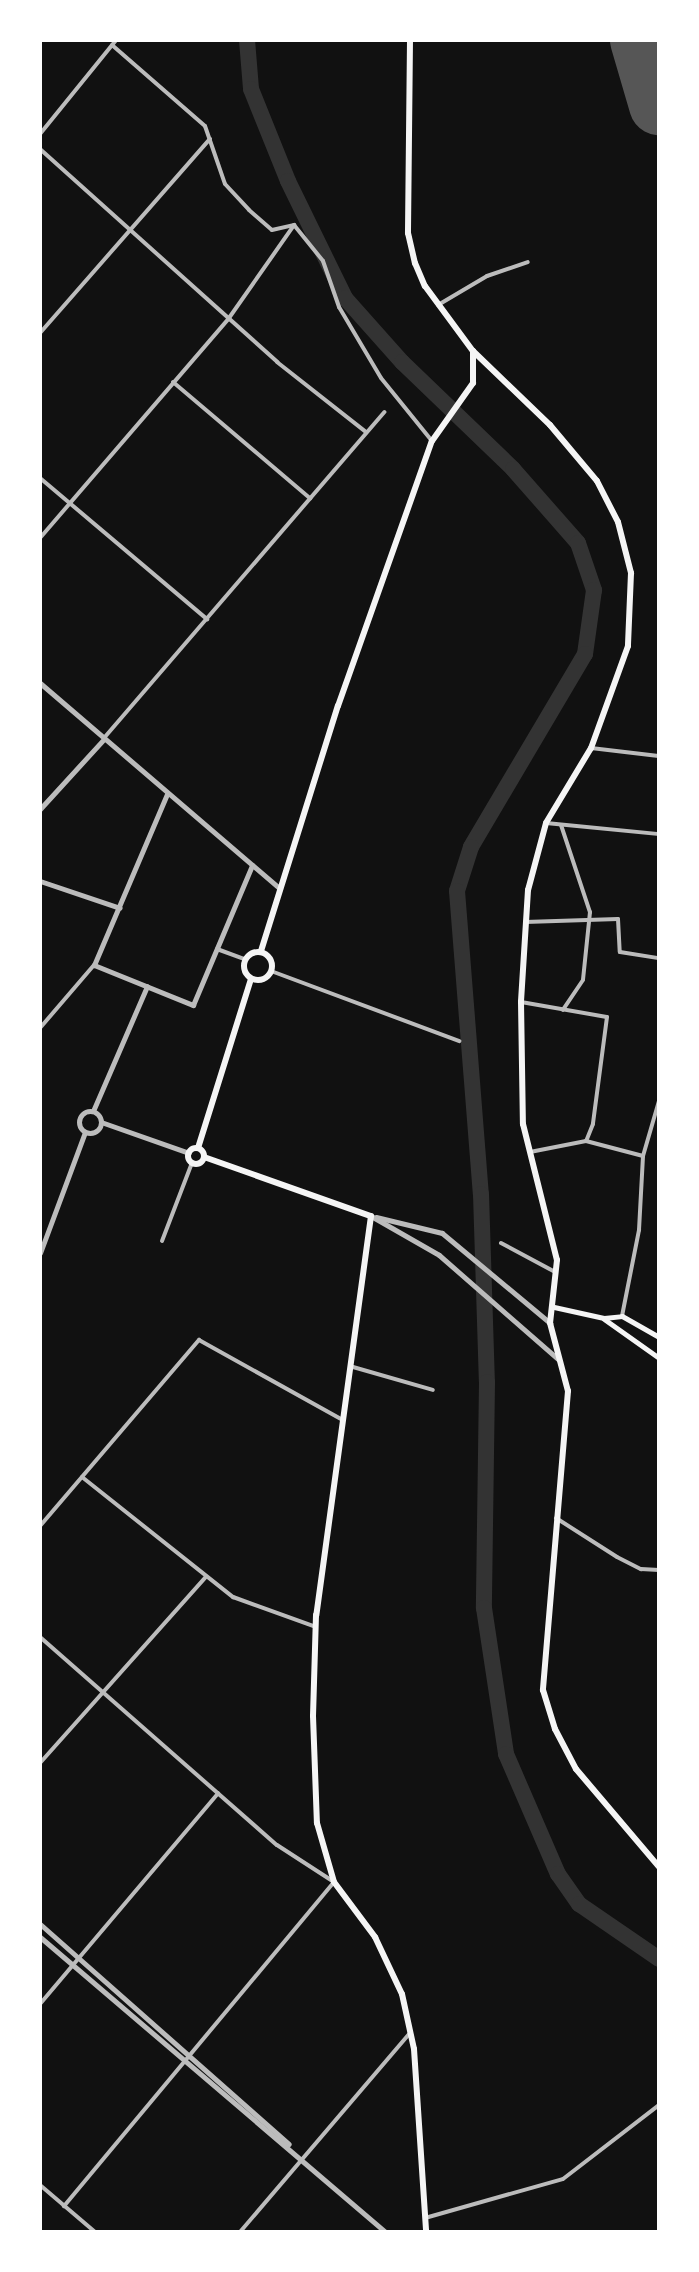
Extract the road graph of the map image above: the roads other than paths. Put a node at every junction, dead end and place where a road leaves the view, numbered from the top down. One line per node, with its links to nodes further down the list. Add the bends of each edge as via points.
1 (410, 40): 9 (main road, via 408,233 415,263)
2 (114, 42): 3 (street); 4 (street, via 205,126)
3 (40, 134)
4 (210, 139): 6 (street, via 225,184 249,210 272,230); 7 (street)
5 (40, 149): 7 (street)
6 (294, 225): 10 (street); 16 (street, via 323,261 339,307 381,378)
7 (133, 229): 10 (street); 11 (street)
8 (528, 262): 9 (street, via 487,276)
9 (438, 305): 12 (main road)
10 (229, 318): 13 (street); 15 (street)
11 (40, 333)
12 (473, 351): 16 (main road, via 473,383); 24 (main road, via 587,470 618,522 631,573 633,611 628,646)
13 (173, 382): 18 (street); 19 (street)
14 (384, 412): 15 (street)
15 (366, 432): 18 (street)
16 (432, 441): 33 (main road)
17 (40, 478): 19 (street)
18 (310, 498): 21 (street)
19 (69, 503): 20 (street); 21 (street)
20 (40, 538)
21 (207, 619): 23 (street)
22 (40, 683): 23 (street)
23 (104, 739): 26 (street); 27 (street)
24 (591, 748): 25 (street); 28 (main road)
25 (659, 756)
26 (167, 794): 31 (street); 34 (street)
27 (40, 809)
28 (546, 823): 29 (street); 35 (main road)
29 (561, 825): 30 (street); 36 (street, via 588,901)
30 (659, 834)
31 (252, 865): 33 (street); 37 (street)
32 (40, 881): 34 (street)
33 (280, 889): 38 (main road)
34 (120, 908): 41 (street)
35 (523, 922): 36 (street); 45 (main road)
36 (587, 923): 39 (street, via 618,919 620,952); 46 (street, via 583,980)
37 (217, 949): 40 (street); 44 (street, via 193,1005)
38 (261, 951): 40 (main road); 42 (main road, via 269,957)
39 (659, 958)
40 (245, 959): 43 (main road)
41 (94, 965): 44 (street); 47 (street)
42 (271, 971): 43 (main road, via 265,978); 48 (street)
43 (251, 979): 54 (main road)
44 (147, 986): 50 (street)
45 (521, 1002): 46 (street); 55 (main road, via 523,1124)
46 (563, 1010): 53 (street, via 607,1020)
47 (40, 1028)
48 (459, 1041)
49 (659, 1101): 57 (street)
50 (93, 1111): 51 (street); 52 (street, via 80,1116)
51 (101, 1122): 52 (street, via 94,1132); 56 (street)
52 (85, 1132): 63 (street)
53 (586, 1141): 55 (street); 57 (street)
54 (198, 1148): 56 (main road); 58 (main road)
55 (530, 1152): 64 (main road, via 550,1215)
56 (189, 1153): 59 (main road)
57 (643, 1156): 66 (street, via 639,1230)
58 (204, 1157): 59 (main road); 60 (main road)
59 (192, 1163): 61 (street)
60 (371, 1216): 68 (street, via 442,1233); 71 (street, via 439,1255); 72 (main road)
61 (162, 1241)
62 (501, 1243): 64 (street)
63 (40, 1253)
64 (557, 1274): 65 (main road)
65 (554, 1307): 67 (main road); 68 (main road)
66 (622, 1316): 67 (main road); 69 (main road)
67 (604, 1318): 70 (main road)
68 (550, 1323): 71 (main road)
69 (659, 1337)
70 (659, 1358)
71 (559, 1360): 76 (main road, via 568,1391)
72 (353, 1367): 73 (street); 74 (main road)
73 (433, 1390)
74 (346, 1421): 75 (street, via 199,1340); 80 (main road)
75 (82, 1477): 77 (street); 79 (street)
76 (556, 1518): 78 (street, via 617,1557 641,1569); 85 (main road, via 543,1690 576,1769)
77 (40, 1526)
78 (659, 1570)
79 (206, 1577): 80 (street, via 233,1597); 82 (street)
80 (316, 1627): 86 (main road, via 317,1823)
81 (40, 1637): 82 (street)
82 (103, 1690): 83 (street); 84 (street)
83 (40, 1763)
84 (218, 1793): 86 (street, via 277,1845); 89 (street)
85 (659, 1867)
86 (334, 1882): 92 (main road, via 375,1937 402,1994); 93 (street)
87 (40, 1924): 89 (street)
88 (40, 1937): 90 (street)
89 (79, 1958): 90 (street); 93 (street)
90 (73, 1965): 91 (street); 94 (street)
91 (40, 2004)
92 (411, 2033): 97 (street); 100 (main road)
93 (190, 2053): 94 (street); 96 (street)
94 (183, 2060): 96 (street); 99 (street)
95 (659, 2105): 100 (street, via 563,2179)
96 (289, 2145): 97 (street)
97 (303, 2158): 102 (street); 103 (street)
98 (40, 2185): 99 (street)
99 (64, 2206): 101 (street)
100 (425, 2218): 104 (main road)
101 (95, 2232)
102 (240, 2232)
103 (385, 2232)
104 (426, 2232)

